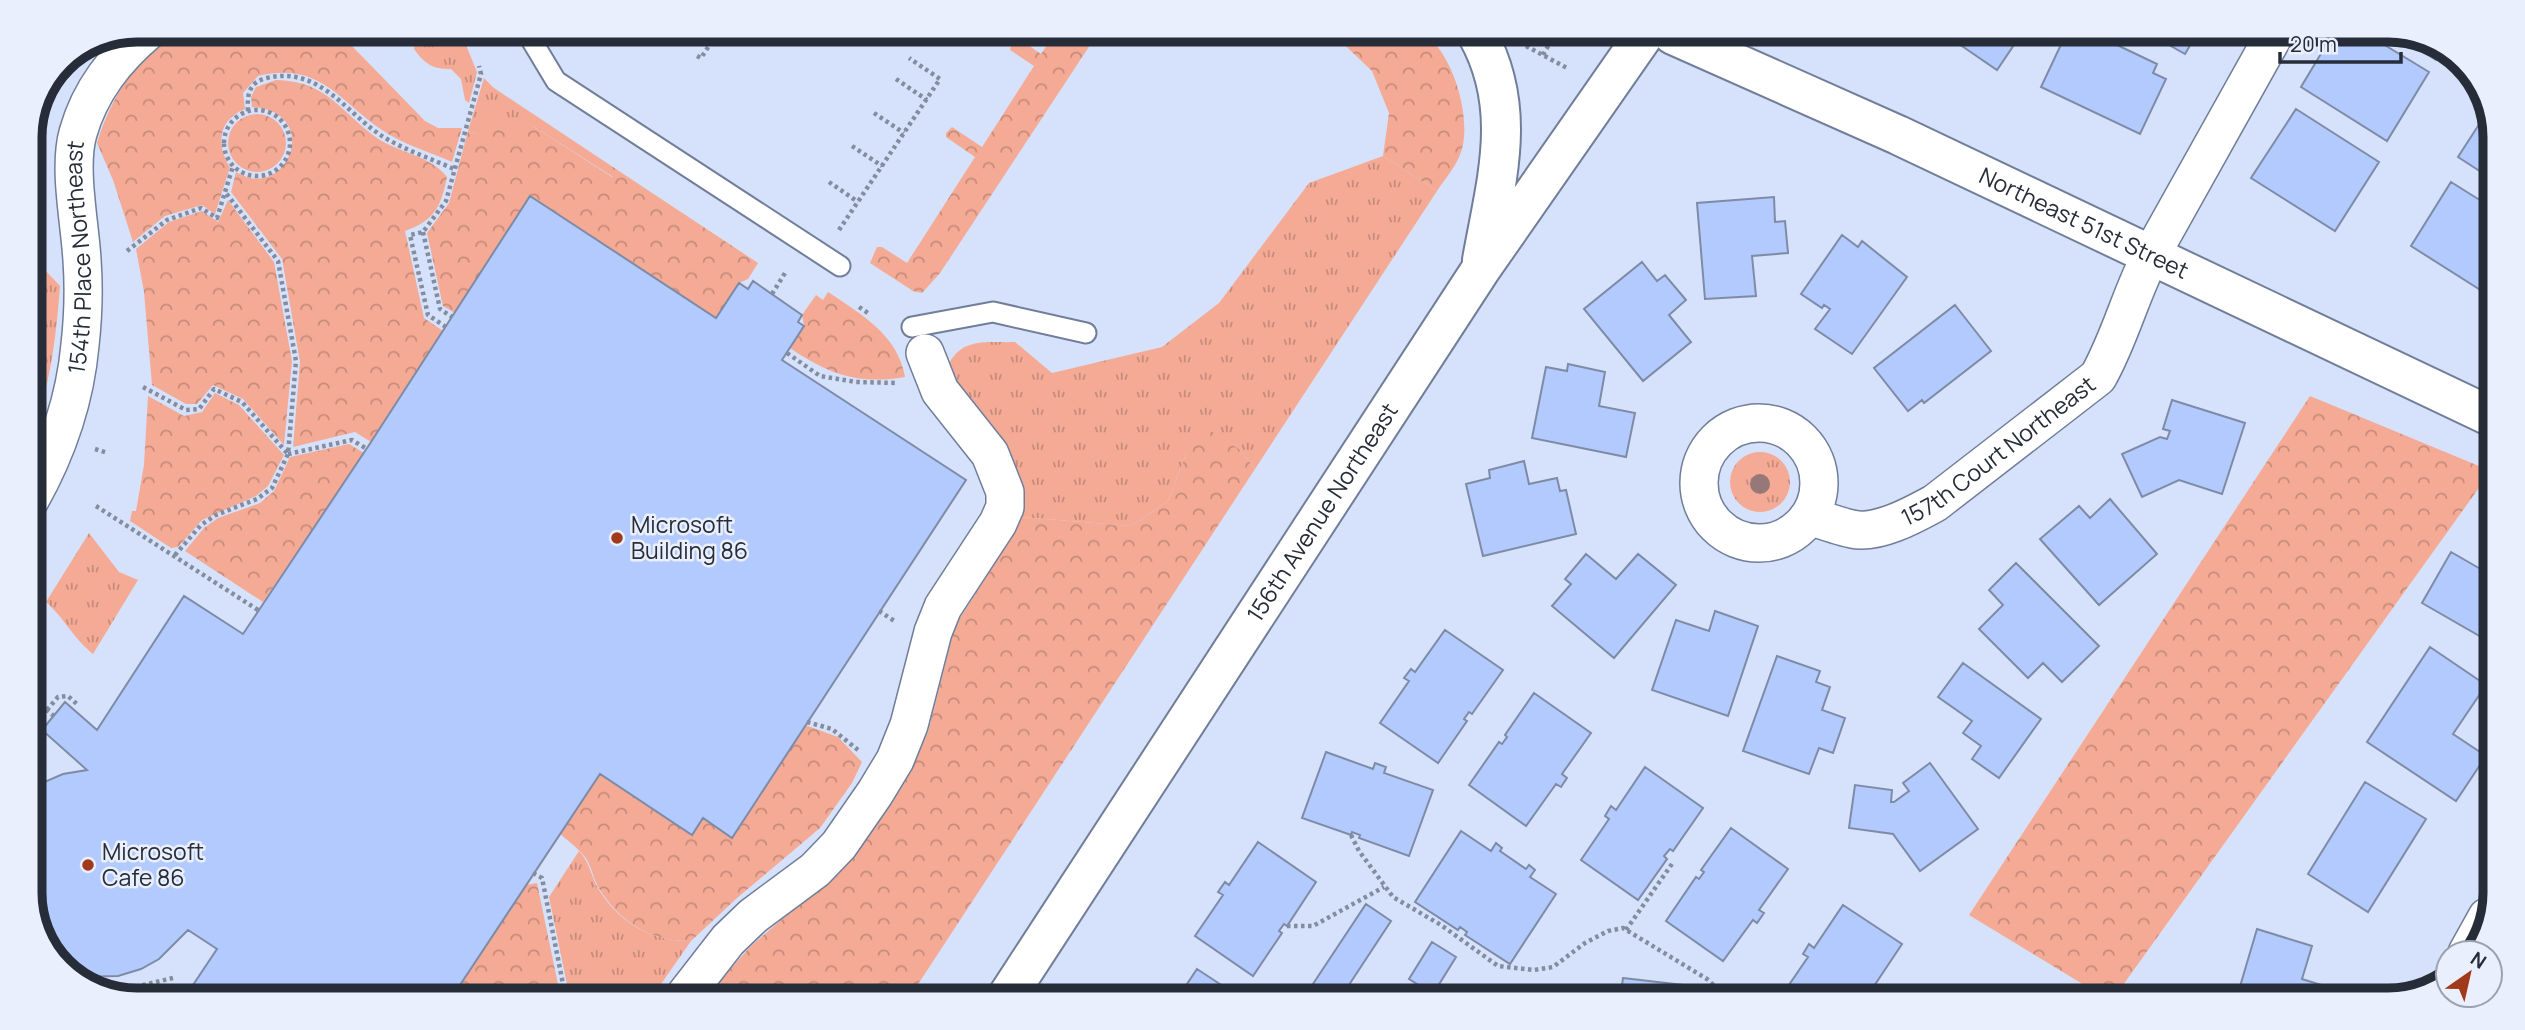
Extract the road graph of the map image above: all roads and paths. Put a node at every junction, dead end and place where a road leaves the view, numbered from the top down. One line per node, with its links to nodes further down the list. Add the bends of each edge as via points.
1 (135, 42): 44 (street, 154th Place Northeast, via 101,81 77,136 83,264 80,346 68,417)
2 (533, 42): 29 (lane, via 556,81)
3 (711, 42): 9 (path, via 701,58)
4 (1480, 42): 30 (main road, via 1497,80 1503,119)
5 (1550, 42): 12 (path, via 1543,55)
6 (1639, 42): 30 (main road, 156th Avenue Northeast)
7 (1689, 42): 28 (main road, Northeast 51st Street, via 1886,130)
8 (2270, 42): 28 (street, 157th Court Northeast)
9 (697, 56)
10 (909, 58): 14 (path, via 940,79)
11 (480, 66): 21 (path)
12 (1567, 68)
13 (896, 79): 14 (path)
14 (927, 100): 17 (path)
15 (248, 111): 19 (path, via 229,124 225,134 224,145); 19 (path, via 280,119 289,149 271,173 251,175); 21 (path, via 247,95 261,80 293,77 315,83 380,135)
16 (874, 113): 17 (path)
17 (904, 133): 20 (path)
18 (852, 146): 20 (path)
19 (233, 166): 23 (path)
20 (882, 166): 24 (path)
21 (454, 169): 25 (path, via 446,201)
22 (829, 182): 24 (path)
23 (226, 192): 27 (path, via 217,218 201,208 167,220); 43 (path, via 278,261 296,361)
24 (858, 202): 26 (path)
25 (423, 232): 35 (path, via 440,309); 36 (path, via 410,234 428,315)
26 (835, 236)
27 (127, 251)
28 (2150, 257): 41 (main road, Northeast 51st Street); 46 (street, 157th Court Northeast, via 2098,377 1935,503 1882,526 1855,530)
29 (840, 265)
30 (1480, 269): 65 (main road, 156th Avenue Northeast)
31 (785, 273): 32 (path)
32 (772, 294)
33 (859, 307): 34 (path)
34 (868, 313)
35 (452, 317)
36 (446, 327)
37 (1086, 332): 39 (lane, via 993,312)
38 (787, 353): 39 (path, via 820,376 886,385)
39 (916, 354): 64 (street, via 990,454 1005,492 1005,507 943,607 909,725 876,793 839,845 815,870 753,916)
40 (143, 387): 43 (path, via 186,410 199,409 214,389 242,402)
41 (2483, 413)
42 (367, 449): 43 (path, via 352,440)
43 (288, 454): 47 (path, via 272,488 201,525)
44 (42, 474)
45 (96, 506): 47 (path)
46 (1810, 516)
47 (176, 555): 48 (path)
48 (258, 610)
49 (78, 705): 51 (path, via 68,696 58,697)
50 (42, 706): 51 (path)
51 (47, 710): 52 (path)
52 (54, 716)
53 (807, 722): 54 (path, via 832,729)
54 (863, 755)
55 (1351, 835): 58 (path)
56 (1674, 861): 60 (path)
57 (533, 873): 63 (path, via 542,878)
58 (1384, 887): 59 (path, via 1313,926); 60 (path, via 1498,966 1553,967 1608,931)
59 (1287, 926)
60 (1626, 930): 66 (path)
61 (173, 978): 62 (path)
62 (133, 988)
63 (564, 988)
64 (691, 988)
65 (1012, 988)
66 (1716, 988)

